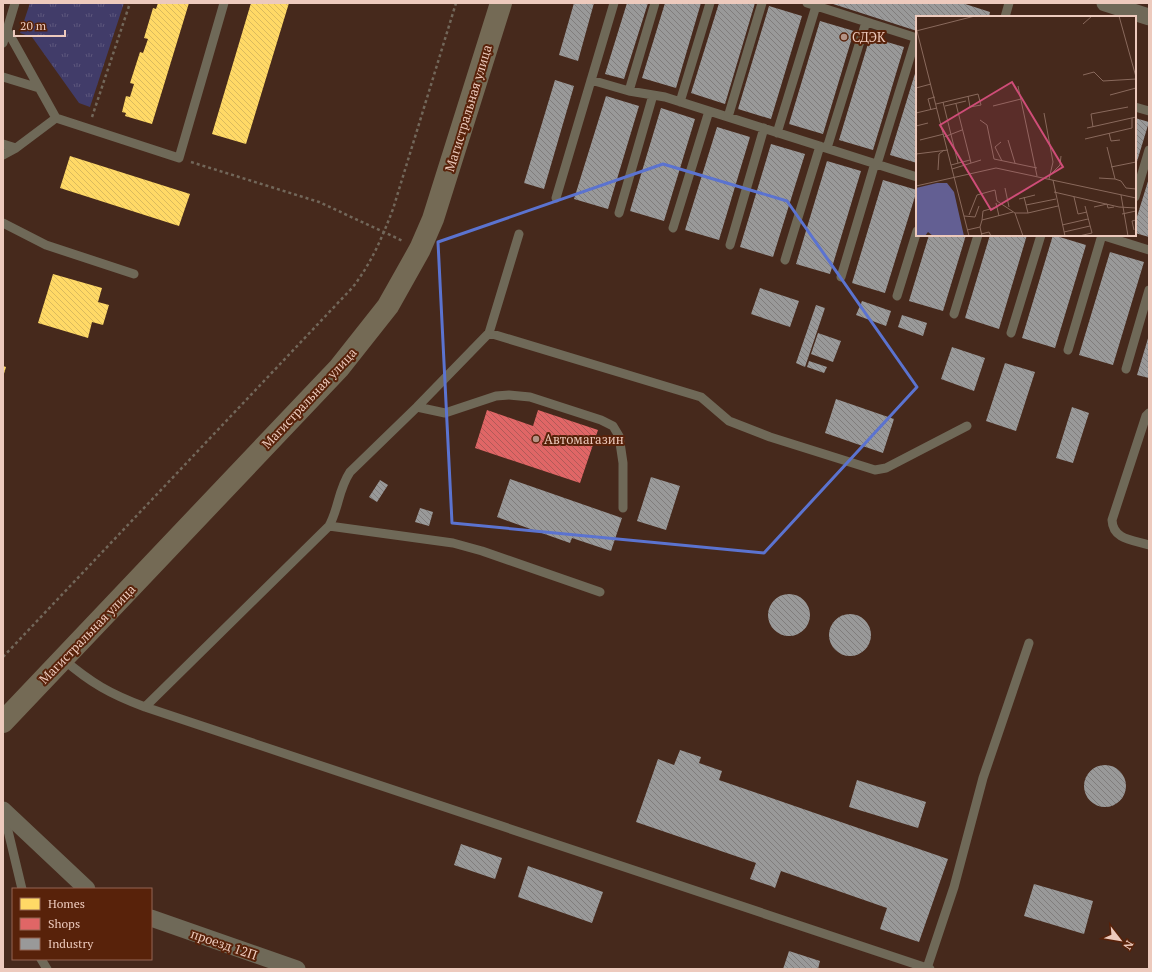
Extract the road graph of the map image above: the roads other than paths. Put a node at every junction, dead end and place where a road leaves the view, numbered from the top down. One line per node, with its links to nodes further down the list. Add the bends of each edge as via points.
1 (15, 3): 14 (lane)
2 (224, 3): 27 (lane, via 179,158)
3 (501, 3): 69 (main road, Магистральная улица, via 433,219 420,249 388,306 339,368)
4 (614, 3): 18 (lane)
5 (655, 3): 20 (lane)
6 (710, 3): 22 (lane)
7 (762, 3): 26 (lane)
8 (1009, 3): 11 (lane)
9 (1105, 3): 12 (street)
10 (812, 4): 13 (lane); 29 (lane)
11 (1005, 16)
12 (1149, 17)
13 (866, 22): 15 (lane); 31 (lane)
14 (7, 30): 16 (lane); 19 (lane)
15 (916, 38): 35 (lane)
16 (3, 43)
17 (3, 76): 19 (lane)
18 (591, 80): 20 (lane); 38 (lane)
19 (39, 88): 27 (lane)
20 (629, 91): 21 (lane)
21 (653, 95): 22 (lane); 39 (lane)
22 (680, 102): 24 (lane)
23 (1136, 107): 25 (lane)
24 (709, 111): 26 (lane); 41 (lane)
25 (1149, 111)
26 (728, 117): 28 (lane)
27 (56, 118): 32 (lane)
28 (764, 128): 29 (lane); 49 (lane)
29 (777, 132): 31 (lane)
30 (3, 144): 32 (lane)
31 (823, 147): 35 (lane); 51 (lane)
32 (16, 148): 34 (lane)
33 (1149, 150): 37 (lane)
34 (3, 155)
35 (876, 164): 36 (lane); 53 (lane)
36 (916, 177)
37 (1136, 194)
38 (556, 198)
39 (618, 212)
40 (3, 223): 52 (lane, via 46,245)
41 (673, 228)
42 (519, 234): 57 (lane)
43 (916, 234): 55 (lane)
44 (978, 236): 56 (lane)
45 (1041, 236): 58 (lane)
46 (1102, 236): 59 (lane)
47 (1109, 236): 48 (lane)
48 (1123, 238): 50 (lane)
49 (730, 245)
50 (1149, 250)
51 (785, 260)
52 (134, 274)
53 (841, 277)
54 (1149, 290): 60 (lane)
55 (897, 296)
56 (954, 314)
57 (489, 333): 61 (lane); 63 (lane, via 701,397 729,421 770,437 876,470 886,468)
58 (1011, 333)
59 (1068, 350)
60 (1126, 369)
61 (418, 407): 64 (lane, via 446,413 496,396 509,395 530,397 601,420 613,426 619,436 623,463); 65 (lane, via 350,472 342,483 335,516)
62 (1149, 413): 66 (lane, via 1112,520 1112,529 1118,535)
63 (967, 426)
64 (623, 508)
65 (329, 526): 67 (lane, via 454,543); 70 (lane)
66 (1149, 545)
67 (600, 592)
68 (1029, 643): 77 (lane, via 983,778 954,887)
69 (63, 659): 70 (lane, via 94,684 115,696); 71 (main road, Магистральная улица)
70 (145, 707): 77 (lane)
71 (3, 722)
72 (3, 811): 73 (lane); 74 (street)
73 (22, 888)
74 (86, 888)
75 (152, 918): 79 (street, проезд 12П)
76 (42, 960): 78 (lane)
77 (928, 968)
78 (47, 969)
79 (297, 969)

